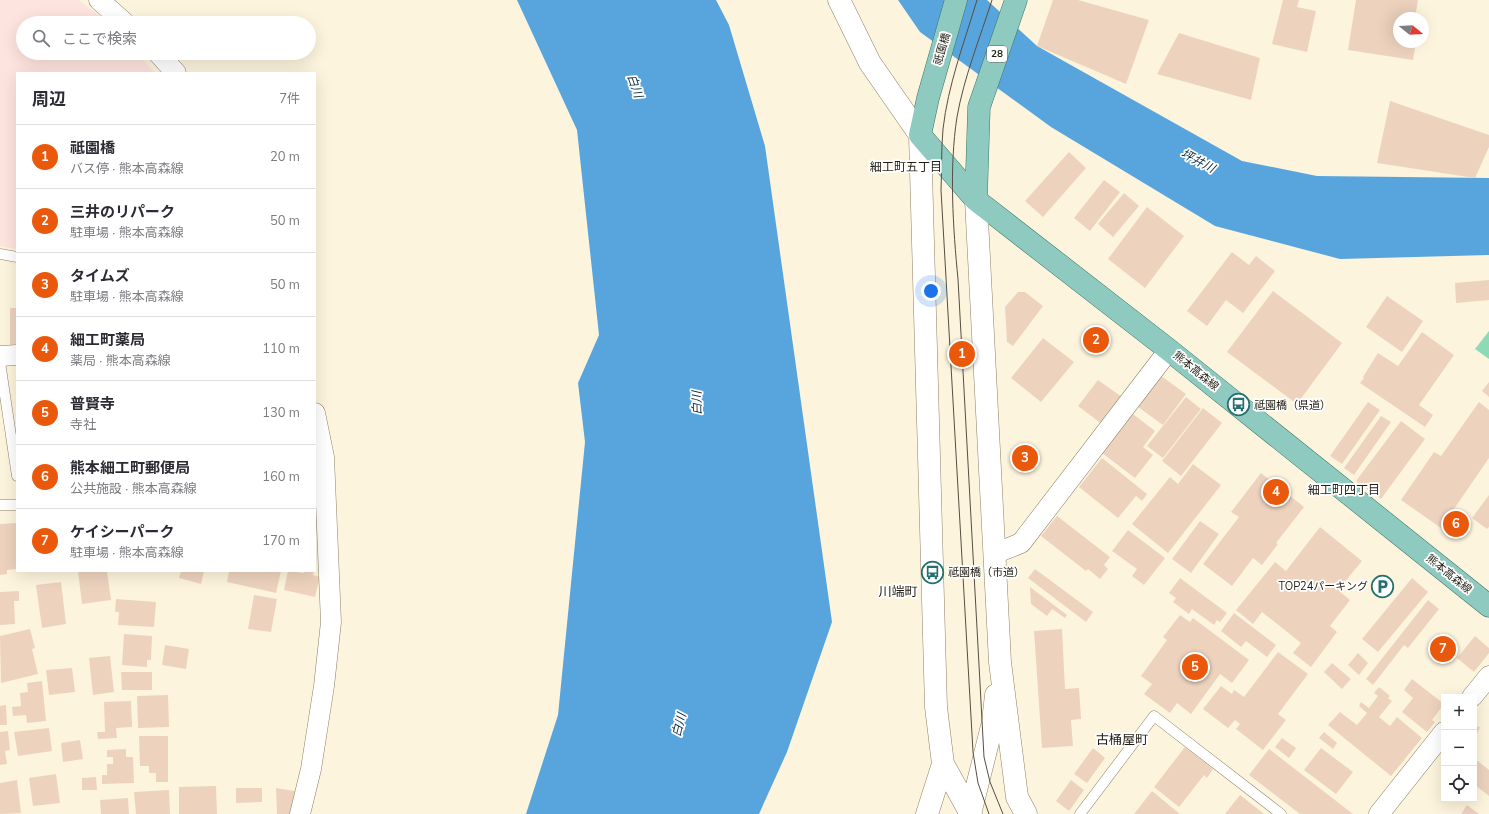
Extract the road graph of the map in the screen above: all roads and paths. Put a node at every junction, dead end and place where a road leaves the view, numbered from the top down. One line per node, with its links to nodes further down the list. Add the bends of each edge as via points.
1 (99, 0): 5 (street)
2 (839, 0): 8 (street, via 870,64)
3 (956, 0): 8 (main road, 祇園橋)
4 (1016, 0): 9 (main road, 28, via 978,108)
5 (117, 16)
6 (164, 60): 7 (street)
7 (175, 72)
8 (920, 135): 9 (main road, 熊本高森線); 26 (street, via 936,707)
9 (976, 200): 12 (main road, 熊本高森線); 20 (street)
10 (0, 254): 11 (lane)
11 (16, 257)
12 (1169, 350): 20 (street, via 1021,543); 21 (main road, 熊本高森線)
13 (16, 355): 14 (street)
14 (0, 356)
15 (0, 362): 17 (lane)
16 (316, 418): 27 (street, via 324,457 324,557 331,622 311,769)
17 (16, 469)
18 (0, 505): 19 (lane)
19 (16, 505)
20 (994, 554): 22 (street)
21 (1489, 606)
22 (1000, 662): 29 (street, via 993,722); 30 (street, via 1017,797)
23 (1489, 676): 24 (street)
24 (1474, 694)
25 (1441, 736): 33 (street)
26 (943, 764): 28 (street); 29 (street)
27 (300, 814)
28 (927, 814)
29 (970, 814)
30 (1026, 814)
31 (1080, 814): 32 (lane, via 1154,716)
32 (1281, 814)
33 (1378, 814)

